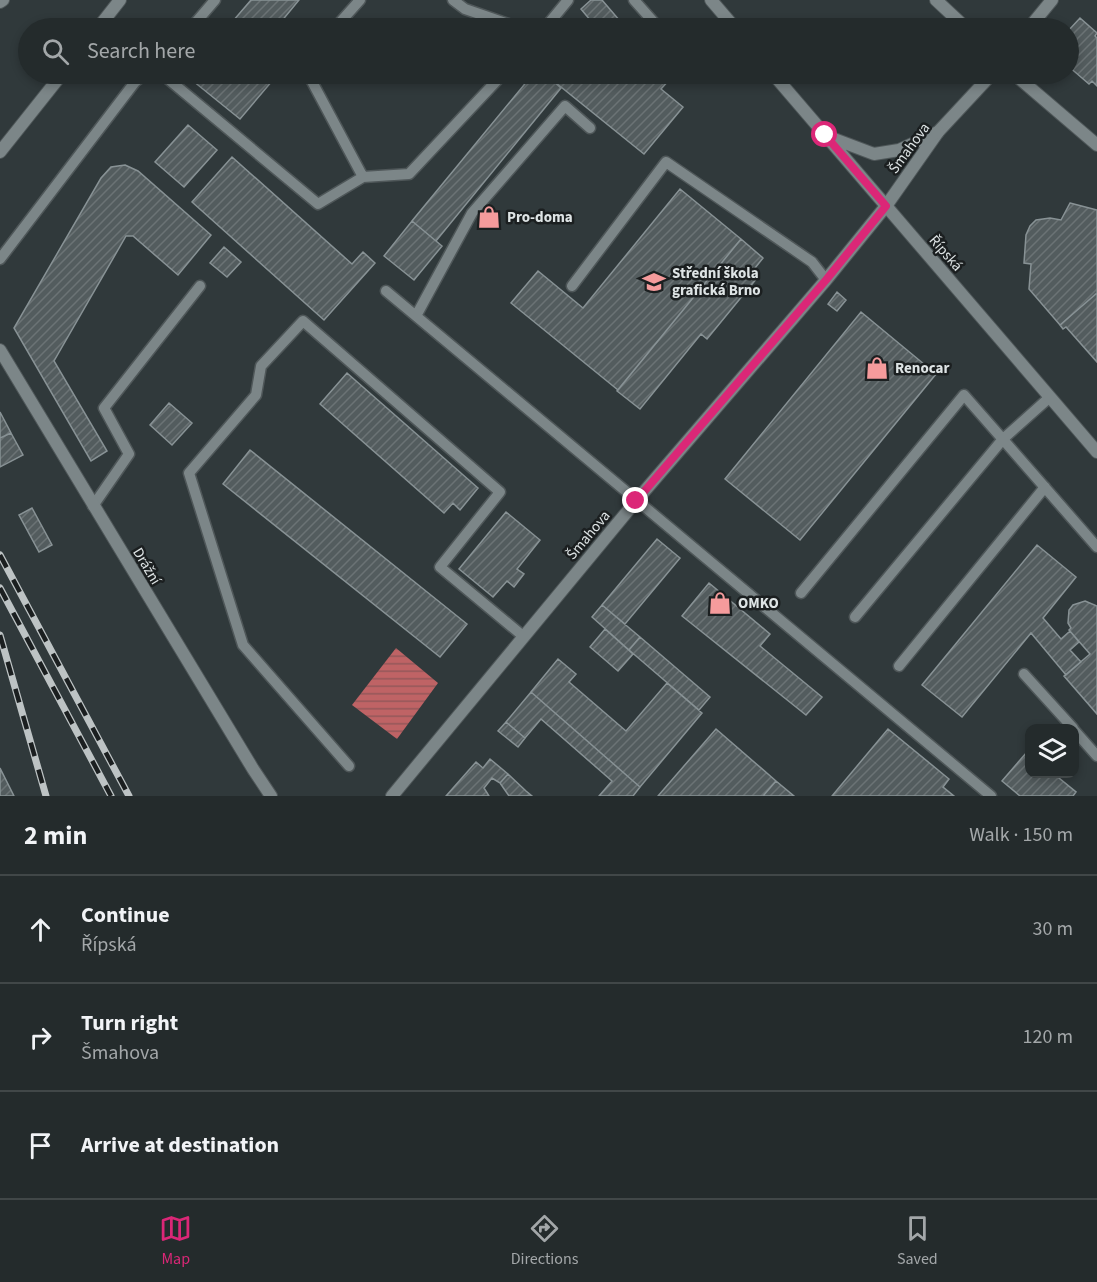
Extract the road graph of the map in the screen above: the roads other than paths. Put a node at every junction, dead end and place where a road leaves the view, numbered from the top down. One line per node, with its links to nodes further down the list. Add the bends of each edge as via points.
1 (120, 0): 10 (street)
2 (215, 0): 11 (lane)
3 (360, 0): 12 (lane)
4 (453, 0): 13 (lane, via 465,9)
5 (568, 0): 14 (lane)
6 (634, 0): 15 (lane)
7 (711, 0): 16 (street)
8 (936, 0): 17 (street)
9 (1052, 0): 18 (street)
10 (106, 18)
11 (200, 18)
12 (344, 18)
13 (491, 18)
14 (553, 18)
15 (650, 18)
16 (726, 18)
17 (955, 18)
18 (1037, 18)
19 (54, 84): 31 (street)
20 (133, 84): 34 (lane)
21 (174, 84): 32 (lane, via 318,204)
22 (313, 84): 32 (lane)
23 (494, 84): 32 (lane, via 409,174)
24 (782, 84): 29 (street, Řípská)
25 (983, 84): 28 (street, Šmahova)
26 (1026, 84): 30 (street)
27 (590, 128): 39 (lane, via 566,106 472,213)
28 (938, 132): 29 (street, via 900,150 874,154); 33 (street, Šmahova)
29 (825, 135): 33 (street, Řípská)
30 (1097, 145)
31 (0, 152)
32 (363, 177)
33 (886, 206): 35 (street, Šmahova); 41 (street, Řípská)
34 (0, 259)
35 (826, 280): 37 (lane, via 812,262 666,162); 45 (street, Šmahova)
36 (200, 286): 46 (lane, via 104,408 129,454)
37 (572, 286)
38 (386, 291): 39 (lane)
39 (416, 316): 45 (lane)
40 (0, 350): 46 (street, Drážní)
41 (1050, 397): 42 (lane); 43 (street, Řípská)
42 (1003, 439): 44 (lane); 48 (lane, via 964,395); 49 (lane)
43 (1097, 452)
44 (1045, 487): 47 (lane); 51 (lane)
45 (636, 501): 50 (street, Šmahova); 59 (lane)
46 (93, 506): 57 (street, Drážní)
47 (1097, 547)
48 (801, 593)
49 (855, 617)
50 (523, 636): 56 (lane, via 440,567 500,492 303,321 261,366 255,395 189,473 243,645); 58 (street, Šmahova)
51 (899, 666)
52 (1024, 674): 53 (lane)
53 (1069, 724)
54 (1079, 735): 55 (lane)
55 (1097, 756)
56 (349, 766)
57 (271, 796)
58 (392, 796)
59 (991, 796)

